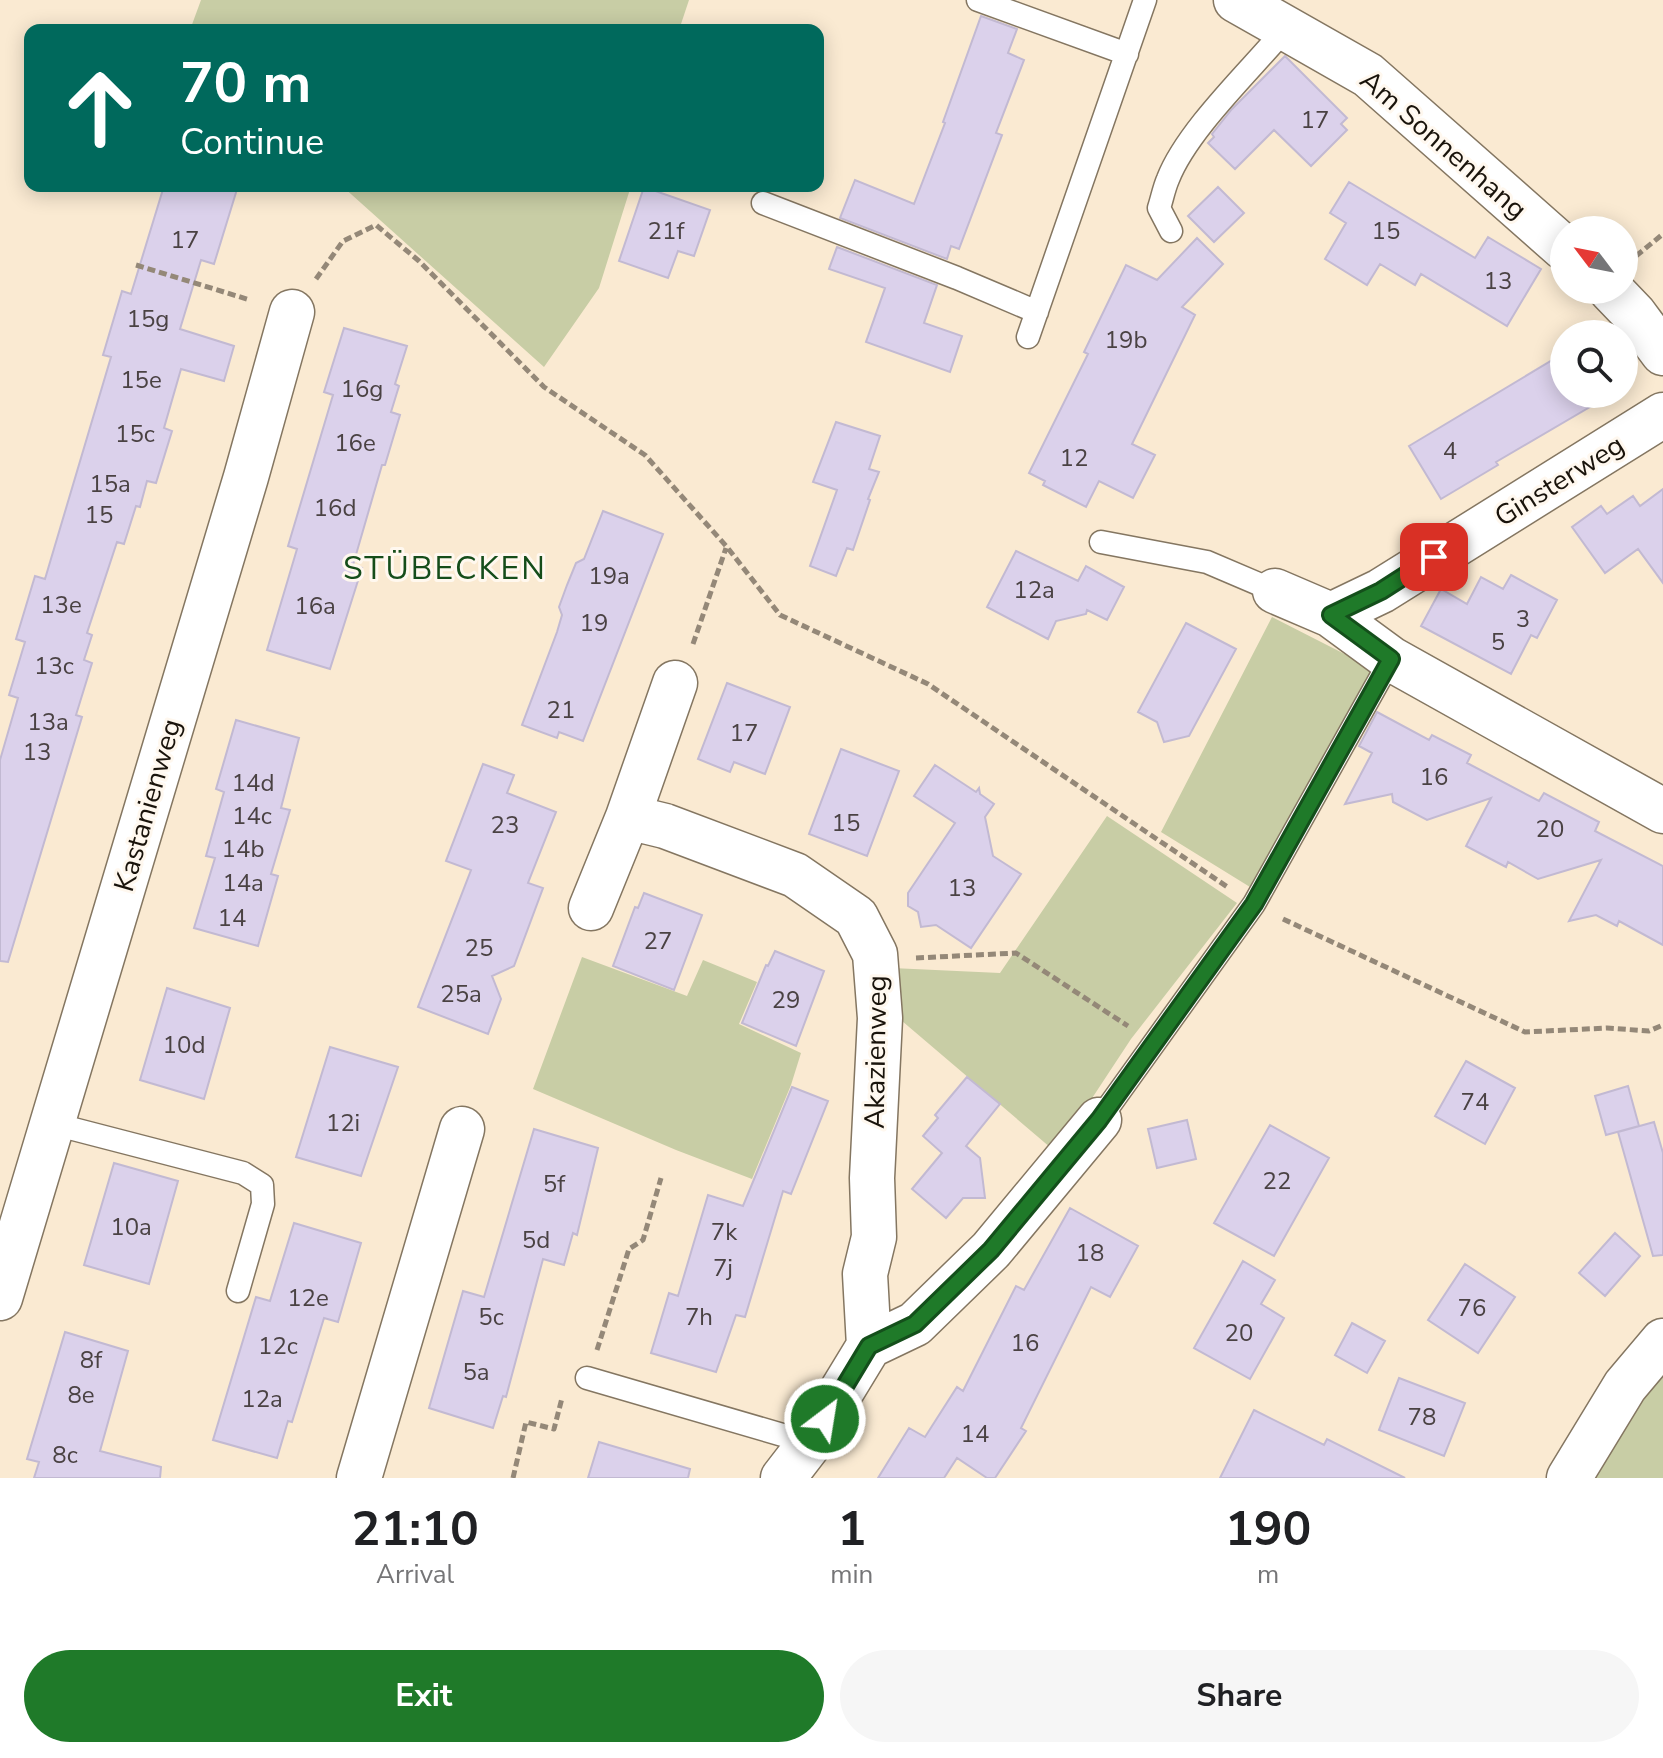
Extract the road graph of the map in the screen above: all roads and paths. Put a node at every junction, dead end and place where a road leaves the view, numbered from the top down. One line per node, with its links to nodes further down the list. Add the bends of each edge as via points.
1 (978, 0): 5 (lane)
2 (1145, 0): 5 (lane)
3 (1236, 0): 4 (street, Am Sonnenhang)
4 (1286, 28): 7 (lane, via 1206,121 1168,178 1159,208); 9 (street, Am Sonnenhang, via 1368,75)
5 (1127, 54): 14 (lane)
6 (763, 203): 14 (lane)
7 (1171, 231)
8 (1663, 234): 10 (path)
9 (1550, 236)
10 (1638, 258)
11 (136, 265): 13 (path)
12 (1631, 304): 16 (street)
13 (292, 312): 19 (path, via 343,241 376,225 544,387 645,455); 32 (street, Kastanienweg)
14 (1037, 312): 15 (lane)
15 (1028, 337)
16 (1663, 353)
17 (1663, 415): 21 (street, Ginsterweg, via 1381,591)
18 (1101, 542): 20 (lane, via 1207,562)
19 (727, 547): 23 (path); 26 (path, via 780,615 928,684)
20 (1275, 591): 21 (street)
21 (1331, 615): 22 (street)
22 (1391, 659): 24 (street); 26 (lane)
23 (675, 683): 25 (street)
24 (1663, 811)
25 (628, 817): 27 (street); 28 (street, Akazienweg, via 795,875 856,917)
26 (1254, 904): 29 (path, via 1525,1032 1649,1031); 30 (lane)
27 (591, 908)
28 (875, 954): 30 (path, via 940,958 1016,953); 38 (street, Akazienweg, via 880,1018 874,1237 865,1274)
29 (1663, 1025)
30 (1155, 1044): 31 (lane)
31 (1099, 1120): 38 (street, via 991,1250 915,1324)
32 (54, 1124): 35 (lane, via 243,1173 262,1185 263,1204); 36 (street, Kastanienweg)
33 (462, 1129): 41 (street)
34 (661, 1178): 39 (path, via 643,1240 629,1249)
35 (238, 1291)
36 (0, 1298)
37 (1663, 1341): 44 (street, via 1625,1386)
38 (869, 1346): 40 (street)
39 (587, 1378): 40 (lane); 42 (path, via 564,1385 554,1429 526,1422)
40 (810, 1443): 43 (street)
41 (359, 1478)
42 (513, 1478)
43 (783, 1478)
44 (1569, 1478)

